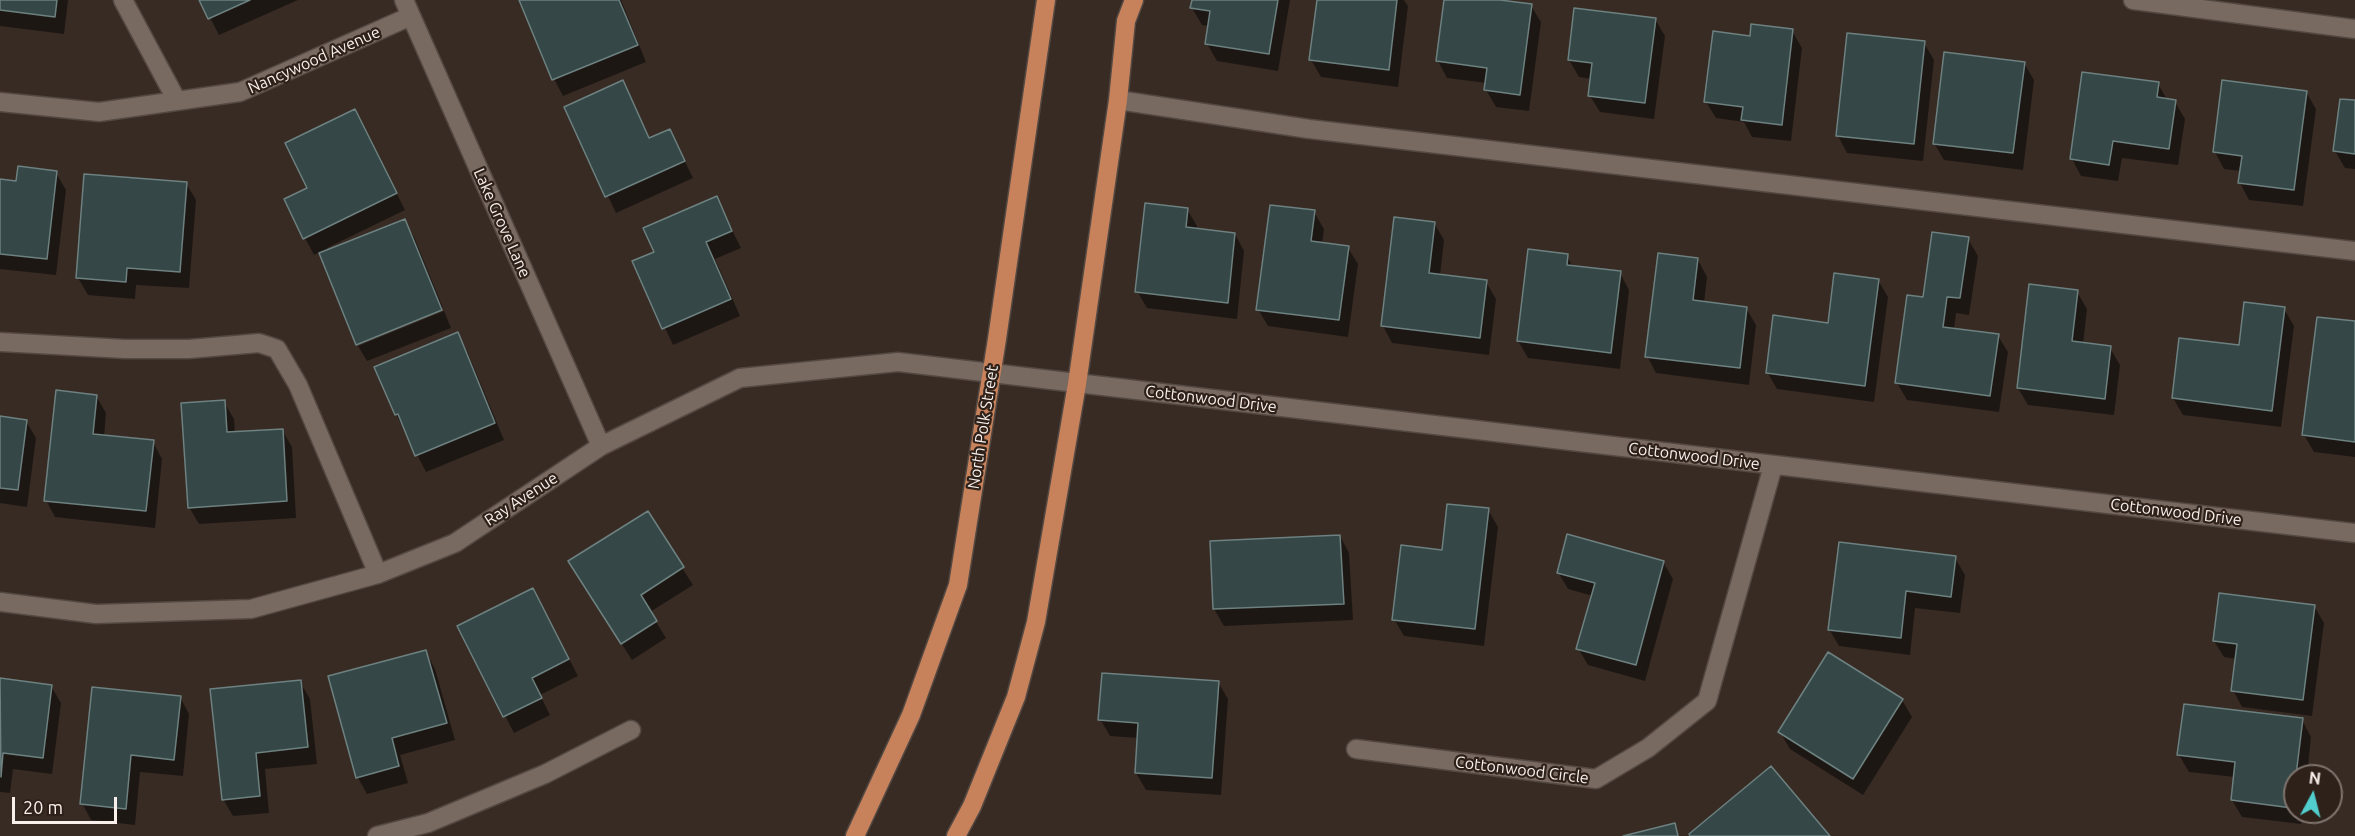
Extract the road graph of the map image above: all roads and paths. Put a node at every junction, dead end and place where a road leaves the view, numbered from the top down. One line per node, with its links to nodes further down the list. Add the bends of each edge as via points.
1 (123, 0): 8 (street)
2 (1046, 0): 12 (main road, North Polk Street)
3 (1134, 0): 7 (main road, via 1126,21)
4 (2133, 0): 6 (street)
5 (407, 8): 8 (street, Nancywood Avenue, via 240,92); 15 (street, Lake Grove Lane)
6 (2355, 29)
7 (1118, 100): 10 (street, via 1321,130); 14 (main road)
8 (177, 101): 9 (street, Nancywood Avenue, via 99,112)
9 (0, 102)
10 (2355, 251)
11 (0, 342): 18 (street, via 125,349 259,343 278,349 298,385)
12 (992, 374): 13 (street, Ray Avenue); 15 (street, Ray Avenue, via 898,362 741,378); 23 (main road, North Polk Street, via 958,585 911,716)
13 (1033, 379): 14 (street, Cottonwood Drive)
14 (1077, 384): 16 (street, Cottonwood Drive); 24 (main road, via 1036,622 1016,697)
15 (601, 447): 18 (street, Ray Avenue, via 454,543)
16 (1773, 466): 17 (street, Cottonwood Drive); 21 (street, Cottonwood Circle, via 1707,701 1648,748 1596,779)
17 (2355, 533)
18 (378, 574): 19 (street, Ray Avenue, via 252,609 96,614)
19 (0, 602)
20 (632, 730): 22 (street, via 545,774 428,823)
21 (1356, 749)
22 (377, 836)
23 (855, 836)
24 (956, 836)

